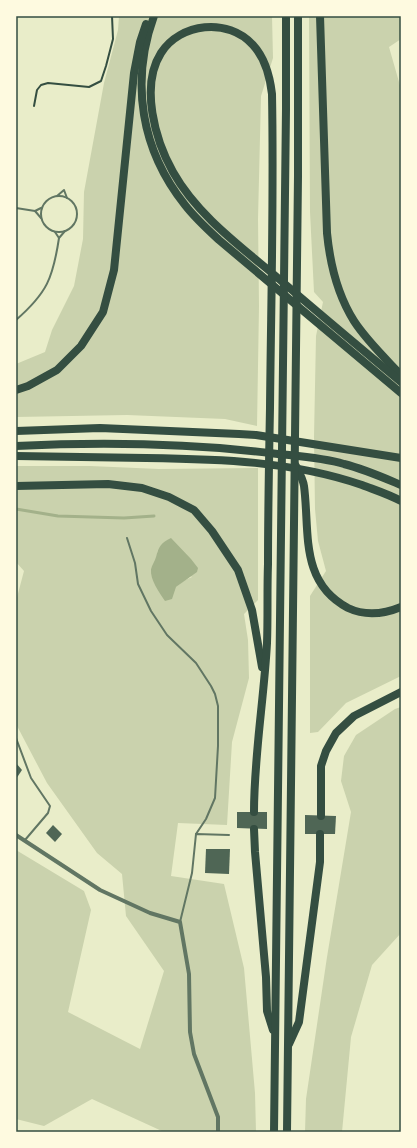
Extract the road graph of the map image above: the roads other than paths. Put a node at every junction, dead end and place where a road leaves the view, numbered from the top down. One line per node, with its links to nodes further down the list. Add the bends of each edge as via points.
1 (149, 16): 18 (highway, via 134,72 114,270 103,312 81,346 57,370)
2 (154, 16): 19 (highway, via 144,52 144,118 156,157 172,187 197,219 219,240)
3 (286, 16): 42 (highway)
4 (298, 16): 24 (highway)
5 (320, 16): 16 (highway, via 326,233 331,265 341,296 354,322)
6 (57, 196): 7 (lane); 7 (lane, via 64,190); 8 (lane, via 48,199)
7 (67, 198): 12 (lane, via 77,212 75,223)
8 (42, 207): 10 (lane); 11 (lane)
9 (16, 208): 10 (lane)
10 (35, 212): 11 (lane)
11 (41, 218): 13 (lane, via 46,227)
12 (66, 231): 13 (lane); 14 (lane)
13 (55, 232): 14 (lane)
14 (59, 238): 15 (lane, via 56,262 50,279 40,295)
15 (16, 320)
16 (401, 375)
17 (401, 382): 30 (highway, via 216,225 189,196 173,172 155,127 151,104 152,74 161,52 186,32 205,27 220,27 239,34 252,44 265,66 272,94 272,241 271,336 267,642)
18 (16, 390)
19 (401, 393)
20 (16, 431): 23 (highway, via 100,428 239,434)
21 (16, 446): 25 (highway, via 134,443 238,449 344,463)
22 (16, 456): 27 (highway, via 240,461 339,477)
23 (401, 458)
24 (295, 463): 29 (highway, via 304,484 308,550 322,586 340,603 362,613 386,612); 43 (highway)
25 (401, 485)
26 (16, 486): 30 (highway, via 108,484 142,488 170,497 194,510 212,531 238,570 252,610)
27 (401, 501)
28 (126, 538): 36 (lane, via 135,563 138,584 151,611 167,635 196,663 211,686 218,706 215,798)
29 (401, 607)
30 (264, 680): 33 (highway, via 254,785)
31 (401, 692): 34 (highway, via 354,716 336,733 321,766)
32 (16, 738): 40 (lane, via 31,778 50,806 48,813)
33 (254, 812)
34 (321, 816)
35 (254, 828): 42 (highway, via 267,1011)
36 (196, 834): 39 (lane); 41 (lane, via 192,873)
37 (320, 834): 43 (highway, via 320,862 299,1022)
38 (16, 835): 40 (street)
39 (229, 835)
40 (24, 841): 41 (street, via 100,890)
41 (180, 922): 44 (street, via 189,974 190,1032 194,1054 218,1117)
42 (275, 1036): 45 (highway)
43 (288, 1047): 46 (highway)
44 (218, 1132)
45 (274, 1132)
46 (287, 1132)

